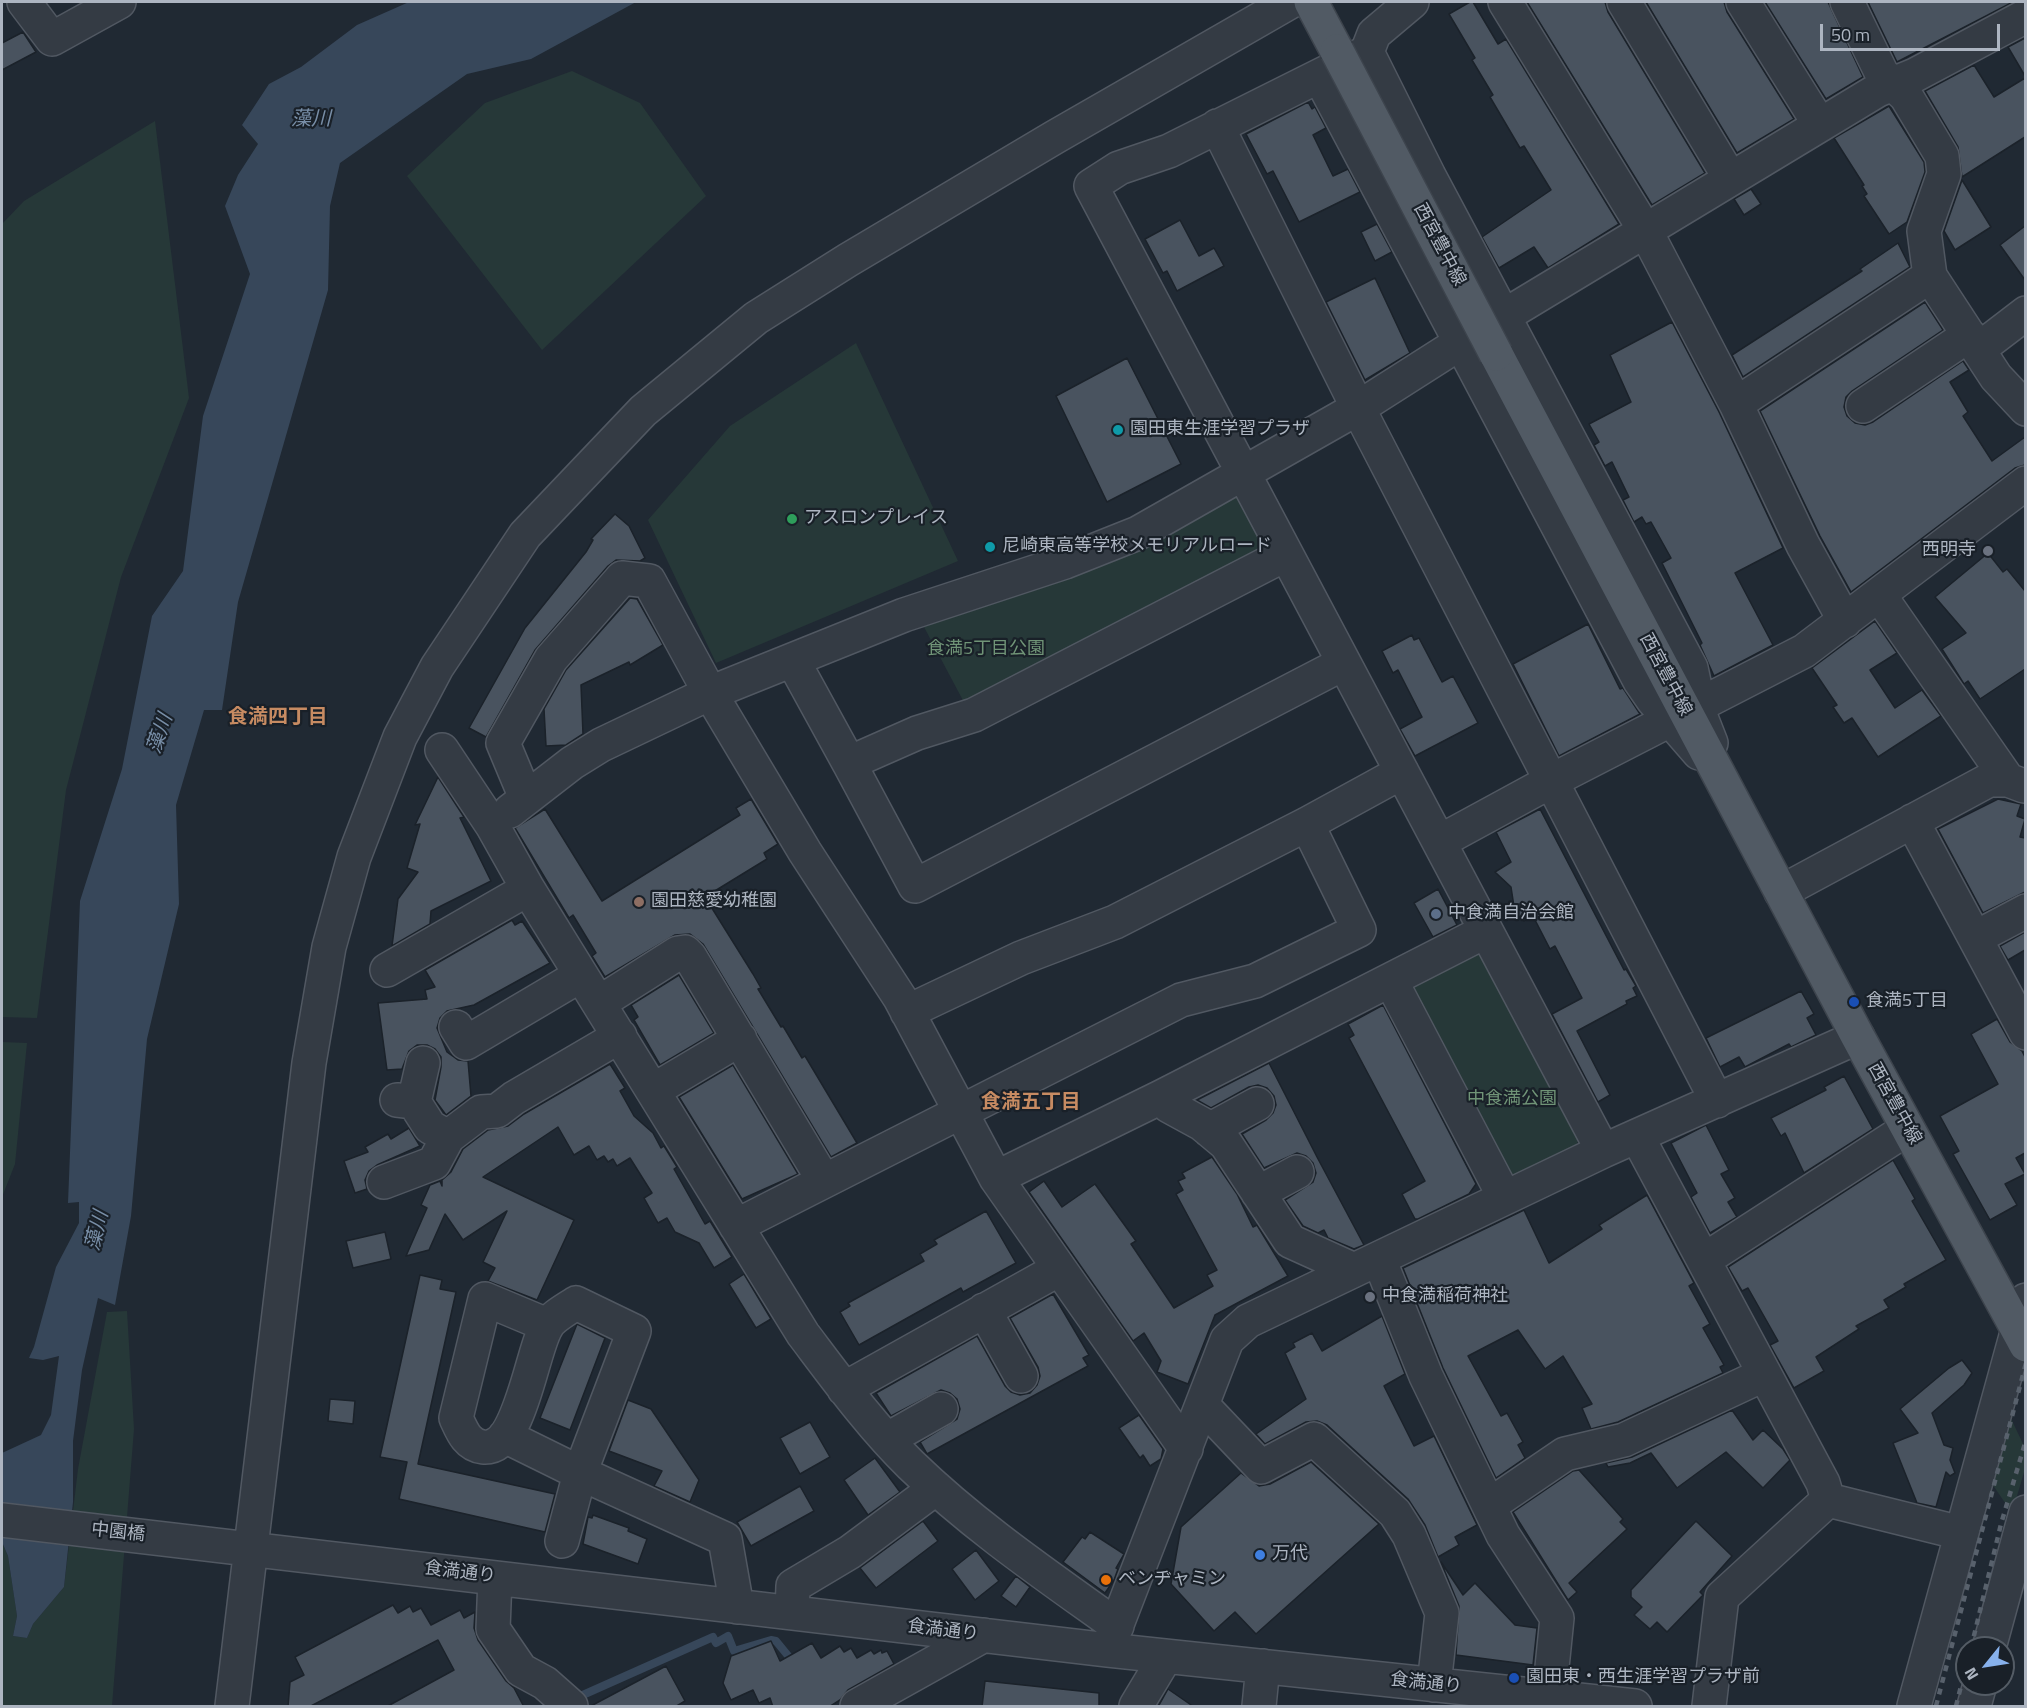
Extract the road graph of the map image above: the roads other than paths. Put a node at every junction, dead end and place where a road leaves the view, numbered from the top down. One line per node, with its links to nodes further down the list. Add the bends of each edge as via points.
1 (24, 2): 2 (street, via 52,39)
2 (119, 2)
3 (1290, 2): 100 (street, via 1026,154 756,318 643,411 525,535 472,613 437,667 400,737 354,857 328,947)
4 (1311, 2): 11 (main road, 西宮豊中線)
5 (1412, 2): 11 (street)
6 (1505, 2): 16 (street)
7 (1624, 2): 15 (street)
8 (1743, 2): 13 (street)
9 (1847, 2): 12 (street, via 1882,74)
10 (2025, 16): 12 (street)
11 (1341, 60): 14 (street); 19 (street); 21 (street); 34 (main road, 西宮豊中線, bridge)
12 (1893, 84): 13 (street); 17 (street, via 1906,96 1942,156 1944,174 1924,231)
13 (1820, 125): 15 (street)
14 (1218, 126): 24 (street); 26 (street, via 1169,151 1119,168 1091,186)
15 (1730, 178): 16 (street)
16 (1645, 230): 19 (street); 22 (street)
17 (1930, 276): 20 (street); 22 (street)
18 (2025, 313): 20 (street)
19 (1504, 316): 34 (street, via 1691,668)
20 (1974, 342): 23 (street); 25 (street, via 1996,377)
21 (1460, 344): 24 (street); 34 (street, via 1640,681 1653,700)
22 (1736, 404): 30 (street, via 1803,545)
23 (1863, 406)
24 (1359, 408): 26 (street); 38 (street)
25 (2025, 409)
26 (1243, 471): 28 (street); 31 (street, via 1138,533 1065,562 904,615)
27 (2025, 483): 29 (street)
28 (1286, 554): 32 (street); 36 (street, via 974,715 917,733)
29 (1880, 596): 30 (street); 39 (street)
30 (1845, 621): 34 (street, via 1804,651)
31 (793, 661): 33 (street); 36 (street)
32 (1344, 663): 36 (street, via 915,886); 37 (street)
33 (710, 693): 40 (street, via 601,745); 40 (street, via 649,581 622,578 551,659 503,743); 54 (street)
34 (1685, 712): 38 (street); 46 (main road, 西宮豊中線)
35 (442, 750): 43 (street)
36 (849, 763)
37 (1402, 772): 42 (street); 44 (street)
38 (1552, 780): 44 (street); 63 (street)
39 (2017, 783): 41 (street, via 1989,780)
40 (526, 798): 43 (street)
41 (1912, 820): 46 (street); 49 (street)
42 (1307, 824): 54 (street, via 1115,922 1021,958); 65 (street, via 1359,930 1256,981 1181,1000)
43 (492, 825): 45 (street)
44 (1439, 842): 48 (street)
45 (528, 889): 50 (street); 51 (street)
46 (1781, 892): 57 (main road, 西宮豊中線)
47 (2025, 910): 49 (street)
48 (1486, 931): 52 (street); 70 (street)
49 (1975, 938): 55 (street)
50 (387, 970)
51 (581, 975): 53 (street); 59 (street)
52 (1391, 981): 62 (street); 76 (street)
53 (599, 1003): 56 (street); 58 (street, via 685,952)
54 (907, 1012): 65 (street)
55 (2025, 1033)
56 (620, 1036): 61 (street); 68 (street, via 497,1111 481,1112)
57 (1858, 1037): 63 (street); 66 (main road, 西宮豊中線)
58 (740, 1039): 61 (street); 73 (street)
59 (465, 1043)
60 (423, 1063): 68 (street, via 406,1101 430,1127)
61 (654, 1090): 77 (street)
62 (1161, 1097): 67 (street); 72 (street)
63 (1717, 1101): 69 (street)
64 (1257, 1104): 67 (street)
65 (960, 1112): 72 (street); 73 (street)
66 (1907, 1129): 78 (street); 82 (main road, 西宮豊中線)
67 (1209, 1130): 75 (street, via 1226,1144)
68 (448, 1137): 74 (street, via 434,1163)
69 (1638, 1138): 70 (street); 78 (street)
70 (1603, 1151): 76 (street)
71 (1297, 1172): 75 (street)
72 (996, 1178): 80 (street)
73 (824, 1181): 77 (street)
74 (384, 1182)
75 (1258, 1193): 79 (street, via 1290,1241)
76 (1505, 1198): 79 (street)
77 (736, 1226): 86 (street, via 803,1334)
78 (1704, 1260): 84 (street)
79 (1366, 1264): 87 (street, via 1237,1329 1227,1340); 95 (street)
80 (1059, 1269): 81 (street); 91 (street)
81 (984, 1310): 85 (street); 86 (street)
82 (2023, 1324): 98 (street)
83 (547, 1325): 89 (street, via 513,1424); 89 (street, via 485,1299 456,1418 468,1440 477,1446 489,1447); 92 (street, via 576,1303 634,1331)
84 (1763, 1375): 94 (street); 95 (street, via 1624,1440 1565,1454)
85 (1021, 1376)
86 (844, 1389): 90 (street)
87 (1203, 1406): 91 (street); 109 (street, via 1261,1467 1314,1439 1395,1513 1409,1535 1442,1613)
88 (941, 1410): 90 (street)
89 (505, 1436): 92 (street)
90 (888, 1439): 93 (street)
91 (1186, 1449): 106 (street)
92 (580, 1473): 99 (street); 102 (street, via 724,1539)
93 (936, 1488): 103 (street, via 850,1552 793,1586); 106 (street)
94 (1828, 1500): 98 (street); 117 (street, via 1722,1597)
95 (1490, 1505): 110 (street, via 1503,1535 1557,1618)
96 (2025, 1512): 105 (street)
97 (2, 1520): 100 (street, 中園橋)
98 (1961, 1533): 118 (street)
99 (562, 1541)
100 (243, 1547): 101 (street, 食満通り); 111 (street)
101 (495, 1578): 102 (street, 食満通り); 112 (street, via 493,1629 521,1670 545,1683)
102 (737, 1607): 103 (street, 食満通り)
103 (792, 1613): 104 (street, 食満通り)
104 (984, 1635): 106 (street, 食満通り); 113 (street)
105 (1992, 1636)
106 (1112, 1638): 107 (street, 食満通り)
107 (1166, 1656): 108 (street, 食満通り); 114 (street)
108 (1263, 1666): 109 (street, 食満通り); 115 (street)
109 (1434, 1685): 110 (street, 食満通り)
110 (1550, 1697): 116 (street, 食満通り)
111 (232, 1707)
112 (571, 1707)
113 (857, 1707)
114 (1136, 1707)
115 (1259, 1707)
116 (1635, 1707)
117 (1709, 1707)
118 (1914, 1707)

